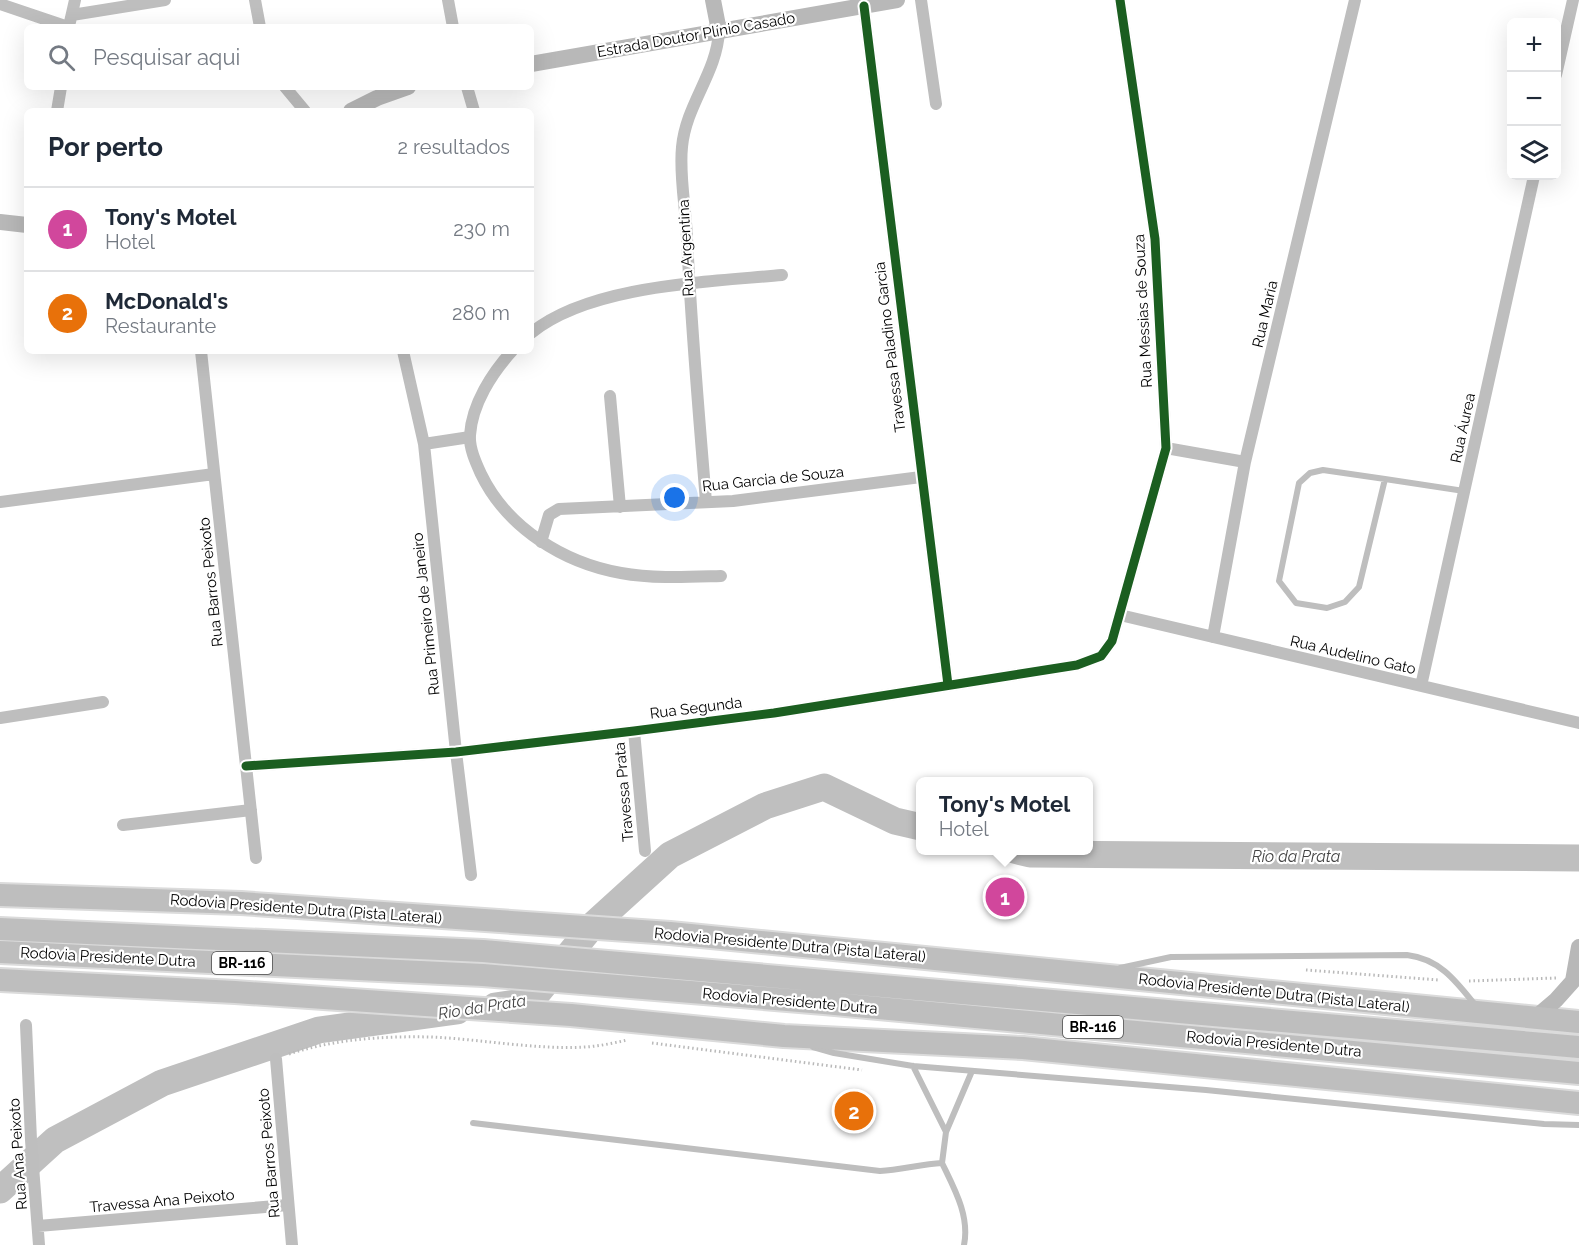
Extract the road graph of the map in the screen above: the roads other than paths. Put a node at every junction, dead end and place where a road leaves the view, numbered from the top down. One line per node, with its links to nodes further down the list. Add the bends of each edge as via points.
1 (75, 0): 13 (street)
2 (165, 0): 13 (street)
3 (255, 0): 14 (street)
4 (448, 0): 15 (street)
5 (713, 0): 16 (main road, Rua Argentina)
6 (897, 0): 12 (main road, Estrada Doutor Plínio Casado)
7 (921, 0): 23 (street)
8 (1120, 0): 40 (street, Rua Messias de Souza, via 1155,239)
9 (1355, 0): 41 (street, Rua Maria)
10 (1573, 0): 18 (street)
11 (0, 4): 13 (street)
12 (864, 6): 16 (main road, Estrada Doutor Plínio Casado); 43 (street, Travessa Paladino Garcia)
13 (69, 23)
14 (259, 24)
15 (452, 24)
16 (719, 31): 17 (main road, Estrada Doutor Plínio Casado); 32 (street, Rua Argentina, via 716,53 688,114 682,147)
17 (534, 63)
18 (1558, 72)
19 (60, 90): 24 (street)
20 (287, 90): 25 (street)
21 (399, 90): 26 (main road)
22 (468, 90): 27 (street)
23 (936, 104)
24 (58, 108)
25 (302, 108)
26 (357, 108)
27 (473, 108)
28 (1533, 180): 45 (street, Rua Áurea)
29 (0, 222): 30 (main road)
30 (24, 225)
31 (782, 275): 32 (street)
32 (688, 284): 33 (street, via 584,304); 47 (street, Rua Argentina)
33 (534, 330)
34 (201, 354): 42 (street, Rua Barros Peixoto)
35 (404, 354): 39 (street, Rua Primeiro de Janeiro)
36 (509, 354): 38 (street, via 486,387)
37 (610, 396): 48 (street)
38 (470, 437): 39 (street); 49 (street, via 486,484 503,509)
39 (424, 444): 59 (street, Rua Primeiro de Janeiro)
40 (1166, 448): 41 (street); 51 (street, Rua Messias de Souza)
41 (1245, 462): 52 (street, Rua Maria)
42 (214, 474): 46 (street); 60 (street, Rua Barros Peixoto)
43 (921, 477): 47 (street, Rua Garcia de Souza); 53 (street, Travessa Paladino Garcia)
44 (1385, 479): 44 (lane, via 1323,470 1310,473 1299,483 1279,580 1296,603 1327,609 1345,602 1359,587); 45 (lane)
45 (1464, 491): 54 (street, Rua Áurea)
46 (0, 502)
47 (706, 502): 48 (street, Rua Garcia de Souza)
48 (620, 507): 49 (street, Rua Garcia de Souza, via 554,511 549,515)
49 (541, 542): 50 (street, via 591,565 620,573 650,577)
50 (721, 576)
51 (1120, 615): 52 (street, Rua Audelino Gato); 53 (street, Rua Segunda, via 1109,648 1088,662)
52 (1213, 637): 54 (street, Rua Audelino Gato)
53 (948, 685): 58 (street, Rua Segunda)
54 (1421, 686): 57 (street, Rua Audelino Gato)
55 (103, 702): 56 (street)
56 (0, 718)
57 (1579, 723)
58 (634, 731): 59 (street, Rua Segunda); 63 (street, Travessa Prata)
59 (456, 752): 60 (street, Rua Segunda); 65 (street, Rua Primeiro de Janeiro)
60 (246, 766): 61 (street, Rua Barros Peixoto)
61 (251, 810): 62 (street); 64 (street, Rua Barros Peixoto)
62 (123, 825)
63 (645, 851)
64 (256, 858)
65 (471, 875)
66 (0, 895): 70 (highway, Rodovia Presidente Dutra (Pista Lateral), via 241,903 670,933)
67 (0, 929): 78 (highway, Rodovia Presidente Dutra / BR-116, via 483,951)
68 (1579, 947): 72 (main road)
69 (0, 952): 82 (highway, Rodovia Presidente Dutra / BR-116, via 483,975)
70 (1097, 975): 73 (highway, Rodovia Presidente Dutra (Pista Lateral)); 73 (lane, via 1171,957 1424,957 1445,971)
71 (0, 980): 77 (highway, BR-116, via 571,1015)
72 (1576, 988): 74 (main road)
73 (1482, 1013): 74 (highway, Rodovia Presidente Dutra (Pista Lateral))
74 (1536, 1017): 75 (highway, Rodovia Presidente Dutra (Pista Lateral))
75 (1579, 1022)
76 (26, 1025): 89 (street, Rua Ana Peixoto)
77 (784, 1036): 80 (lane, via 834,1053); 83 (highway, BR-116, via 1023,1048)
78 (1579, 1047)
79 (276, 1059): 88 (street, Rua Barros Peixoto)
80 (913, 1066): 81 (lane); 86 (lane)
81 (972, 1071): 85 (lane); 86 (lane)
82 (1579, 1073)
83 (1579, 1103)
84 (473, 1123): 87 (lane, via 880,1171)
85 (1579, 1125)
86 (946, 1132): 87 (lane)
87 (942, 1163): 92 (lane, via 961,1205 966,1236)
88 (288, 1205): 89 (street, Travessa Ana Peixoto); 91 (street, Rua Barros Peixoto)
89 (38, 1227): 90 (street, Rua Ana Peixoto)
90 (39, 1245)
91 (292, 1245)
92 (963, 1245)

